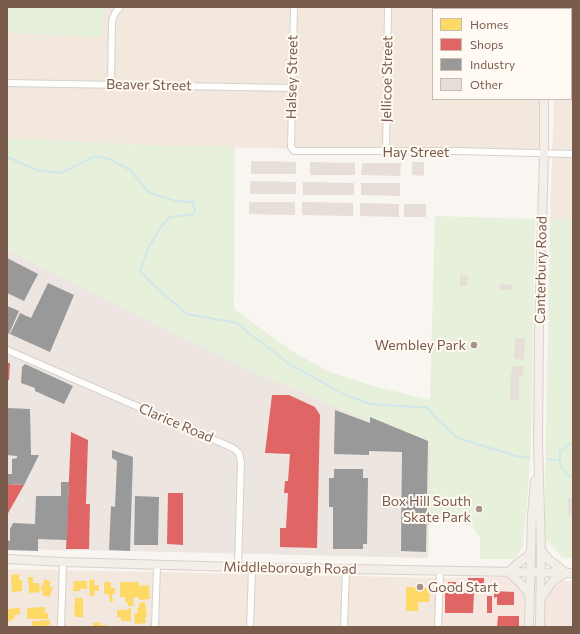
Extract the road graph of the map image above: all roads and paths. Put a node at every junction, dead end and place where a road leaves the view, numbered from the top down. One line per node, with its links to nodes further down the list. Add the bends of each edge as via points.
1 (120, 7): 5 (street, via 112,20)
2 (294, 7): 6 (street, Halsey Street)
3 (388, 7): 9 (street, Jellicoe Street)
4 (7, 83): 5 (street, Beaver Street)
5 (111, 85): 6 (street, Beaver Street)
6 (292, 88): 8 (street, Halsey Street)
7 (544, 100): 10 (main road, Canterbury Road)
8 (290, 147): 9 (street, Hay Street, via 294,151)
9 (386, 152): 10 (street, Hay Street)
10 (544, 154): 11 (street, Hay Street); 13 (main road, Canterbury Road)
11 (573, 154)
12 (7, 350): 19 (street, Clarice Road, via 233,448 239,453 241,462)
13 (538, 442): 14 (main road, Canterbury Road); 15 (main road, Canterbury Road)
14 (541, 550): 25 (main road, Canterbury Road); 26 (main road, via 549,560)
15 (531, 551): 23 (main road); 24 (main road, Canterbury Road)
16 (7, 559): 17 (main road, Middleborough Road)
17 (63, 562): 18 (main road, Middleborough Road); 29 (street)
18 (157, 565): 19 (main road, Middleborough Road); 30 (street)
19 (238, 567): 20 (main road, Middleborough Road)
20 (252, 568): 21 (main road, Middleborough Road); 31 (street)
21 (346, 569): 22 (main road, Middleborough Road); 32 (street)
22 (440, 570): 23 (main road, Middleborough Road); 33 (street)
23 (509, 572): 24 (main road, Middleborough Road); 27 (main road, via 527,591)
24 (531, 572): 25 (main road, Middleborough Road); 27 (main road, Canterbury Road)
25 (541, 572): 26 (main road, Middleborough Road); 28 (main road, Canterbury Road)
26 (570, 573): 28 (main road, via 554,580)
27 (530, 598): 34 (main road, Canterbury Road)
28 (541, 598): 35 (main road, Canterbury Road)
29 (61, 627)
30 (155, 627)
31 (250, 627)
32 (344, 627)
33 (438, 627)
34 (529, 627)
35 (540, 627)

